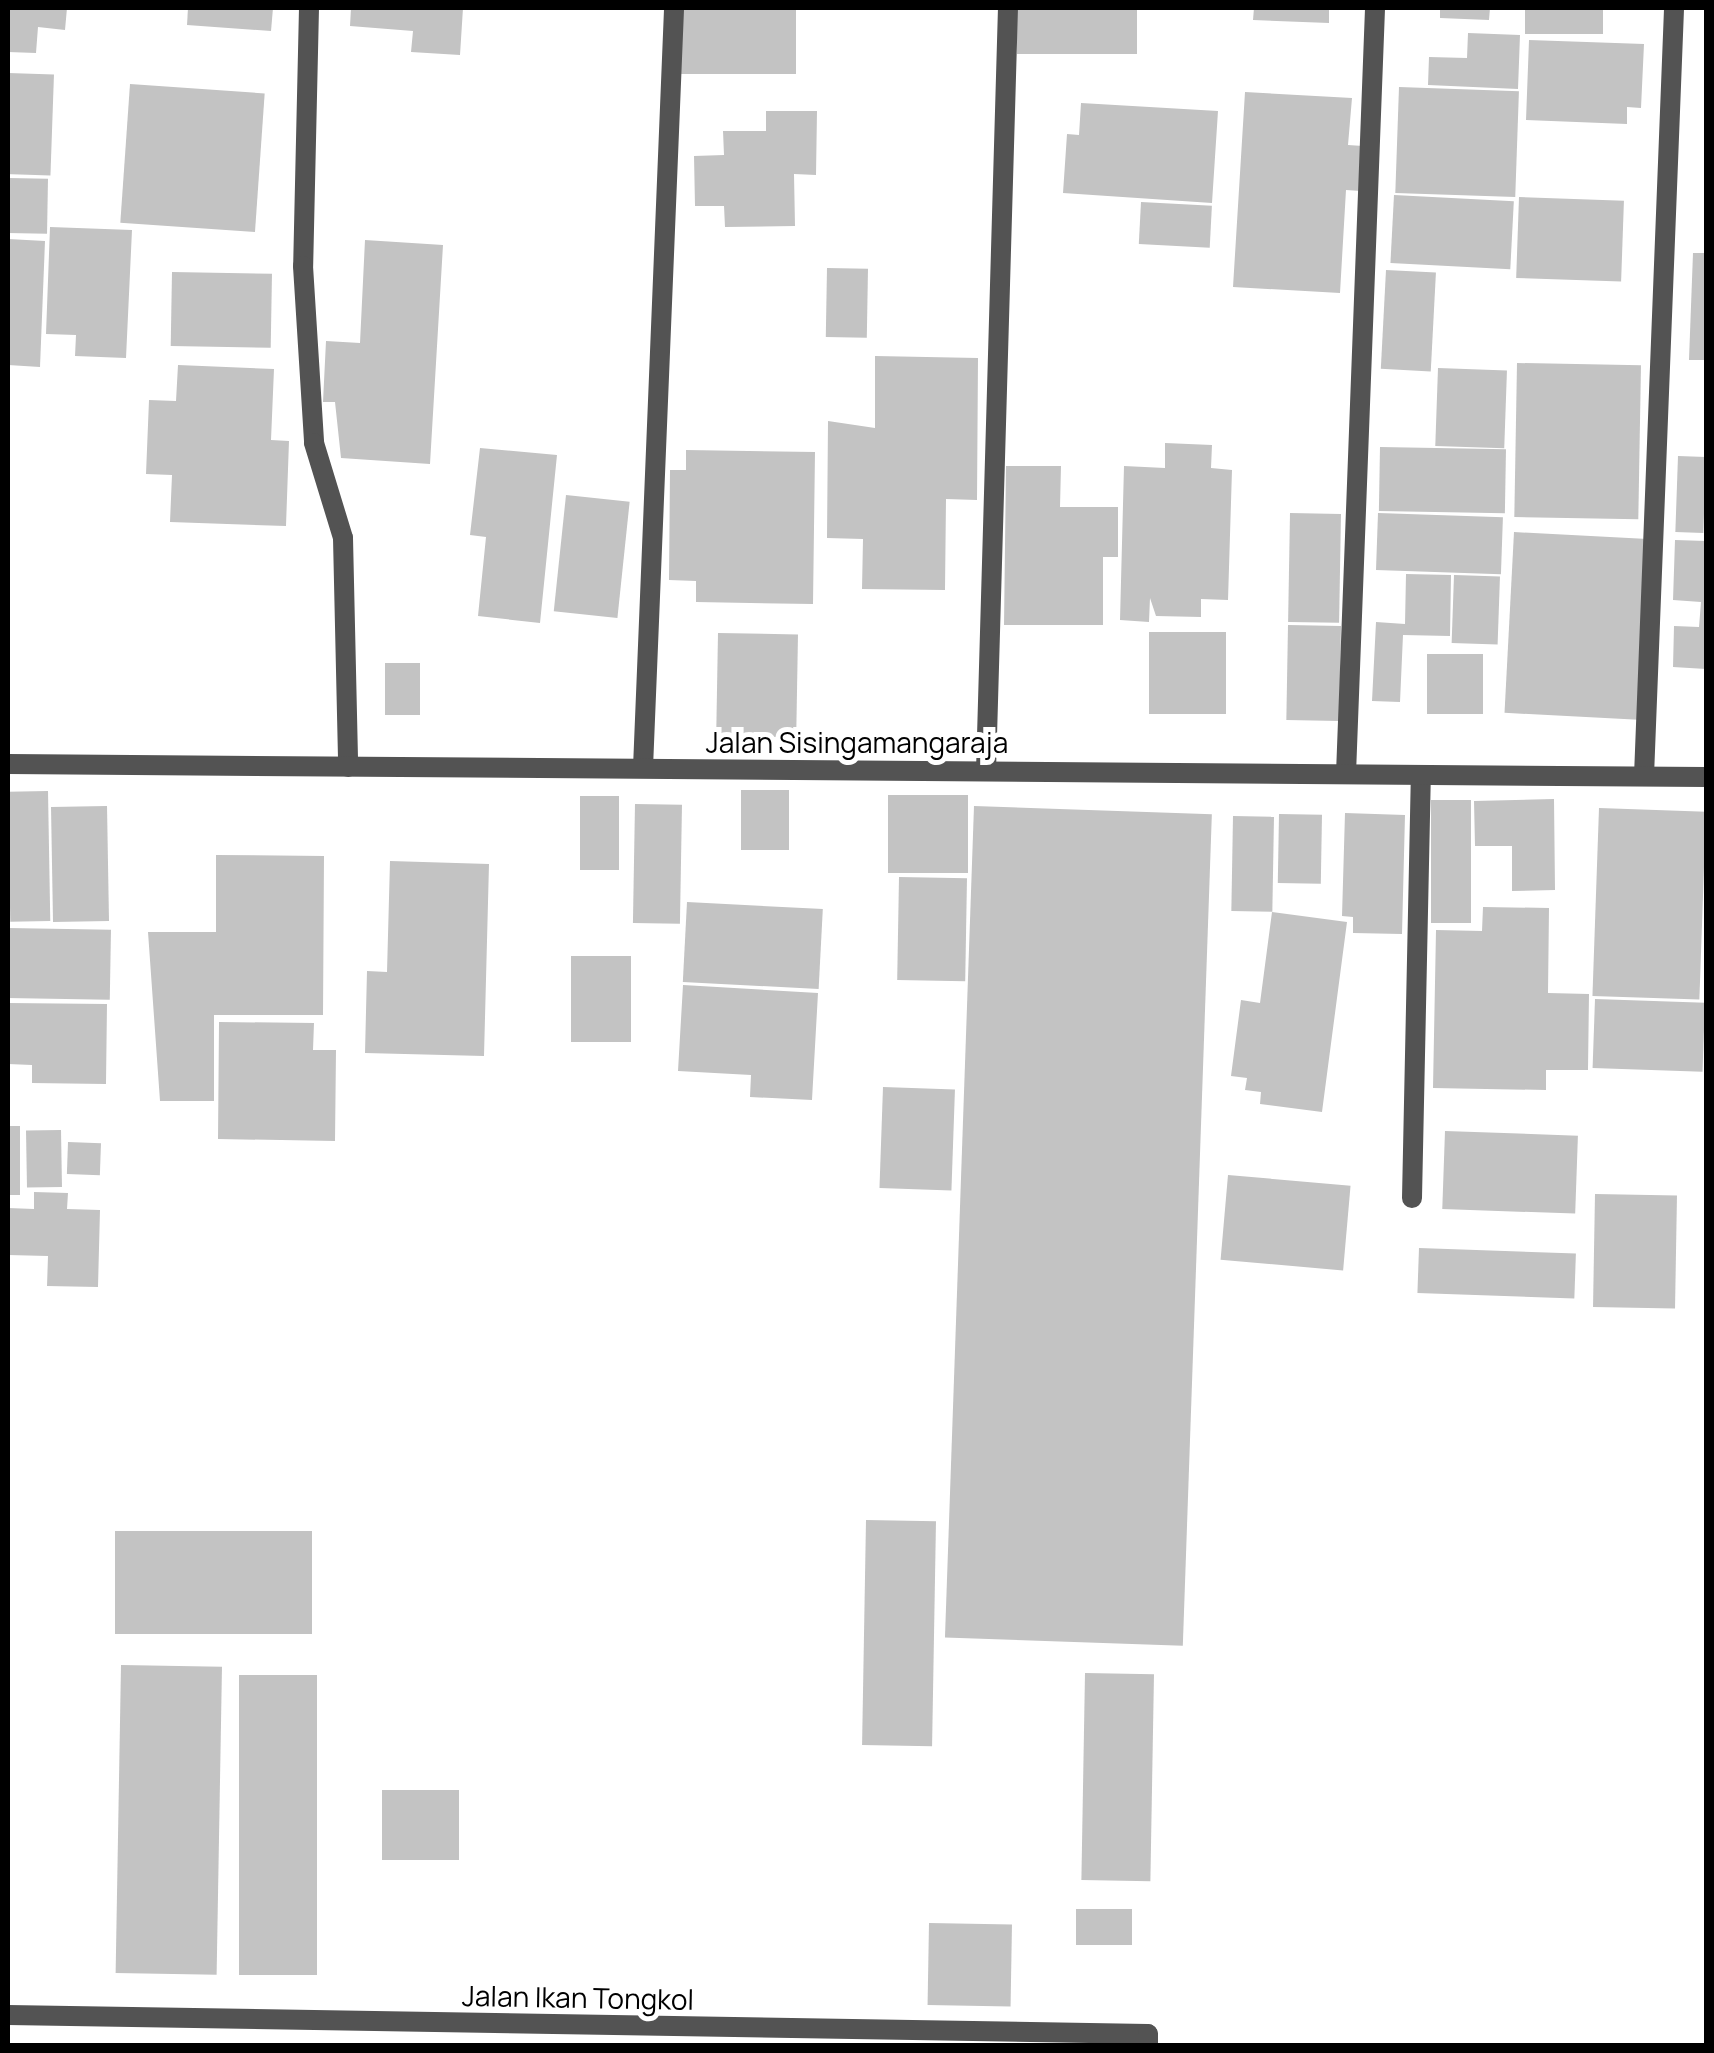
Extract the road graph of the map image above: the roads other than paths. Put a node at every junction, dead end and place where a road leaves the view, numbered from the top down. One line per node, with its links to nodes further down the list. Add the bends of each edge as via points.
1 (308, 8): 7 (street, via 302,266 314,443 343,538)
2 (674, 8): 8 (street)
3 (1008, 8): 9 (street)
4 (1375, 8): 10 (street)
5 (1674, 8): 12 (street)
6 (8, 764): 7 (street, Jalan Sisingamangaraja)
7 (348, 767): 8 (street, Jalan Sisingamangaraja)
8 (643, 768): 9 (street, Jalan Sisingamangaraja)
9 (986, 771): 10 (street, Jalan Sisingamangaraja)
10 (1346, 774): 11 (street, Jalan Sisingamangaraja)
11 (1420, 775): 12 (street, Jalan Sisingamangaraja); 14 (street)
12 (1644, 776): 13 (street, Jalan Sisingamangaraja)
13 (1706, 777)
14 (1412, 1198)
15 (8, 2015): 16 (street, Jalan Ikan Tongkol)
16 (1148, 2040)

